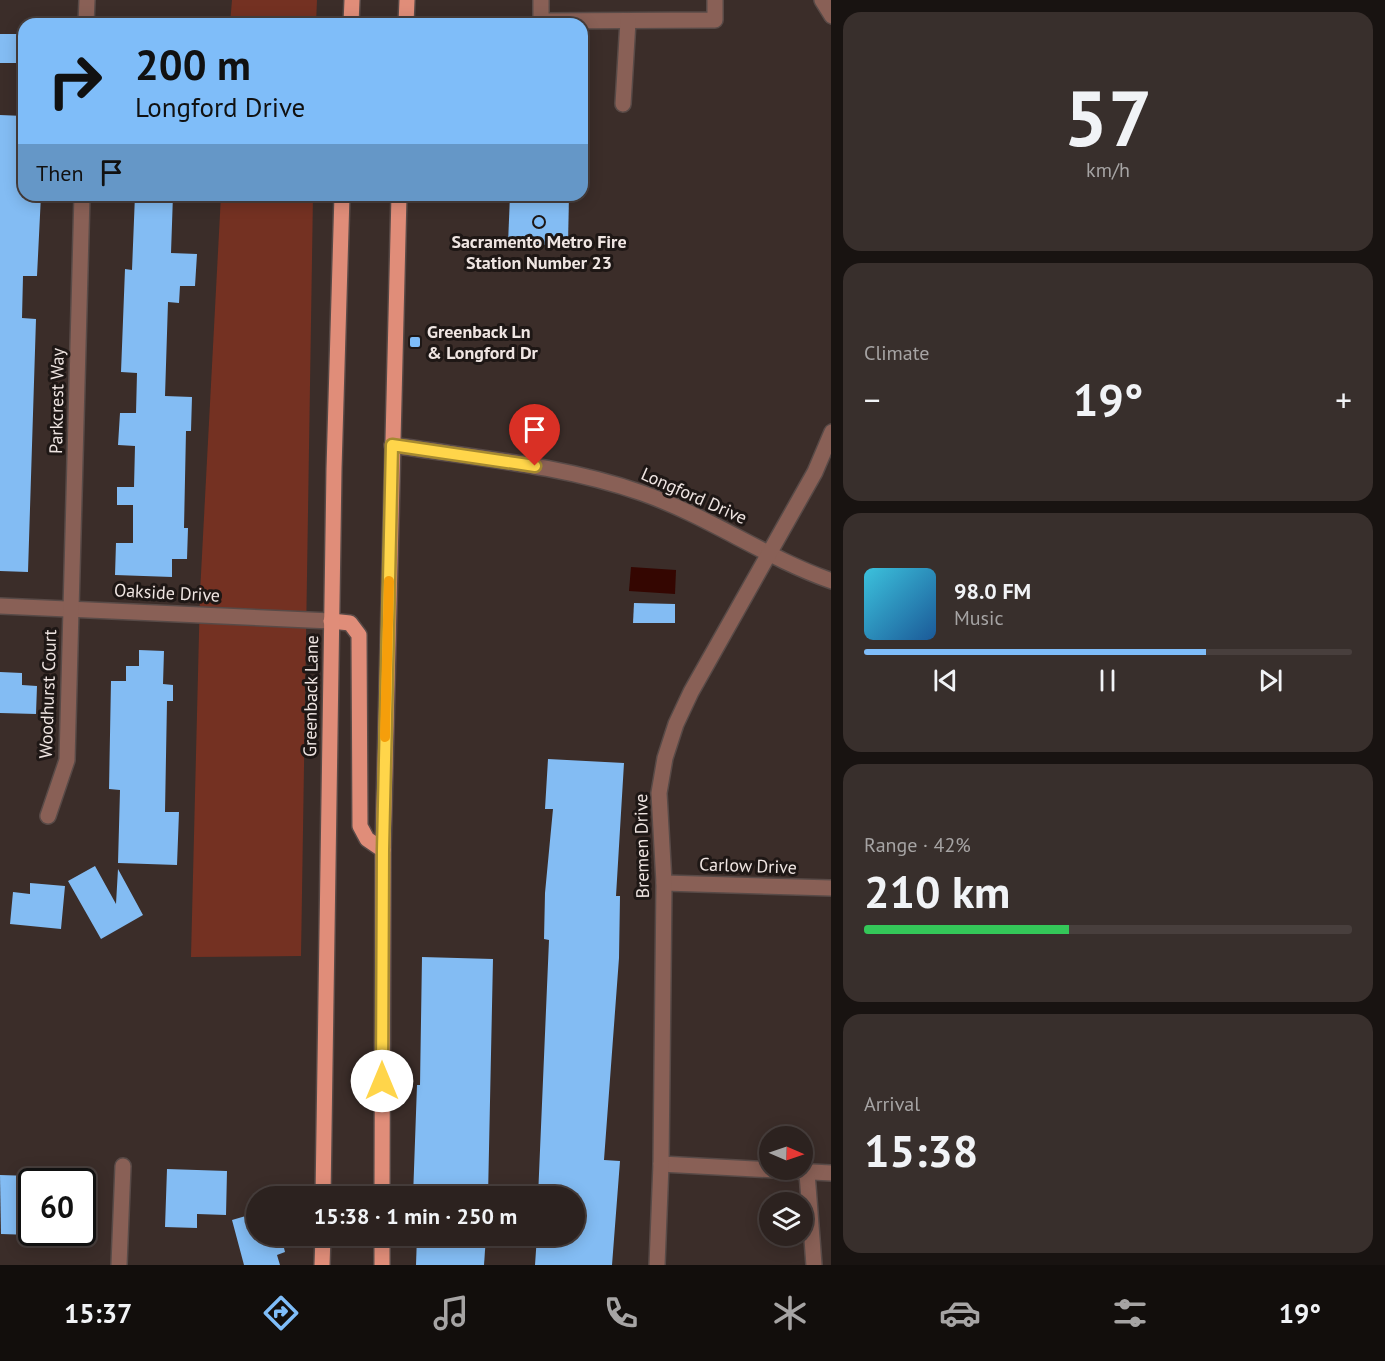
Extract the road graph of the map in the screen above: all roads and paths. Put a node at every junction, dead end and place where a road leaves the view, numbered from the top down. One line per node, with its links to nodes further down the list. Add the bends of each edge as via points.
1 (87, 0): 8 (street)
2 (352, 0): 9 (main road)
3 (408, 0): 10 (main road)
4 (541, 0): 11 (street)
5 (715, 0): 13 (street, via 715,20)
6 (822, 0): 7 (street)
7 (831, 16)
8 (86, 18)
9 (351, 18)
10 (406, 18)
11 (541, 18)
12 (588, 21): 13 (street)
13 (628, 21): 14 (street)
14 (623, 104)
15 (82, 201): 23 (street, Parkcrest Way)
16 (342, 201): 24 (main road, Greenback Lane)
17 (399, 201): 19 (main road)
18 (831, 432): 20 (street, Bremen Drive, via 816,472)
19 (392, 445): 20 (street, Longford Drive, via 556,470 618,485 678,507); 26 (main road)
20 (770, 553): 21 (street, Longford Drive); 27 (street, Bremen Drive, via 691,692 665,758 659,793)
21 (831, 581)
22 (0, 606): 23 (street, Oakside Drive)
23 (71, 608): 24 (street, Oakside Drive); 25 (street, Woodhurst Court, via 67,760)
24 (331, 621): 26 (main road, via 350,623 359,634 360,826 367,839); 35 (main road, Greenback Lane)
25 (48, 816)
26 (383, 850): 36 (main road)
27 (664, 883): 28 (street, Carlow Drive); 29 (street, Bremen Drive)
28 (831, 888)
29 (661, 1164): 31 (street); 42 (street, Bremen Drive)
30 (123, 1166): 39 (street)
31 (759, 1170)
32 (813, 1173): 33 (street)
33 (831, 1173)
34 (808, 1180): 43 (street)
35 (323, 1186)
36 (382, 1186)
37 (323, 1246): 40 (main road)
38 (382, 1246): 41 (main road)
39 (119, 1265)
40 (322, 1265)
41 (382, 1265)
42 (657, 1265)
43 (814, 1265)

